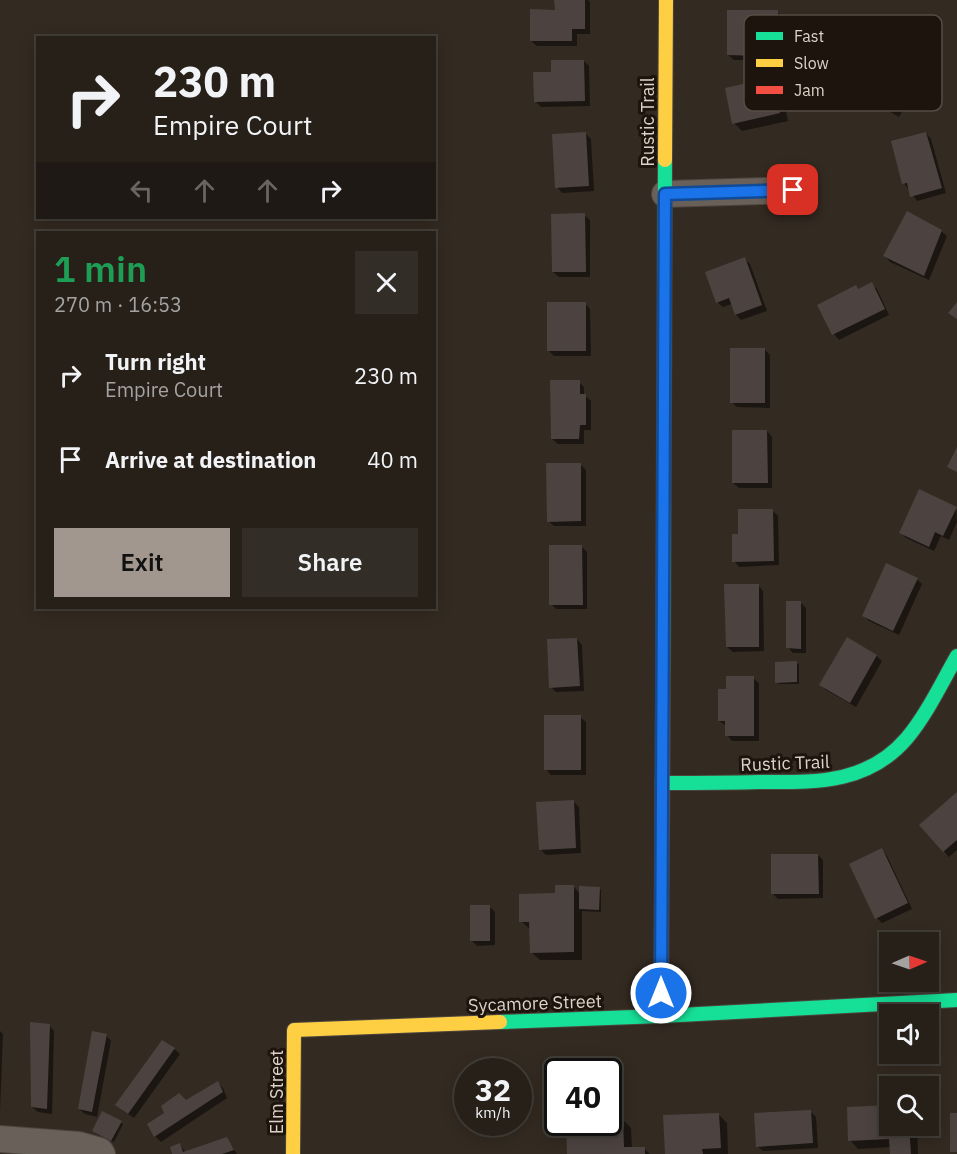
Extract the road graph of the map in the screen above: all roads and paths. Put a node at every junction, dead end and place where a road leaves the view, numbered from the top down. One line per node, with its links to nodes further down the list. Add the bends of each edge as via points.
1 (666, 0): 3 (street, Rustic Trail)
2 (793, 190): 3 (street)
3 (665, 194): 5 (street, Rustic Trail)
4 (957, 656): 5 (street, Rustic Trail, via 910,735 893,754 871,768 847,778 821,782)
5 (662, 783): 7 (street, Rustic Trail)
6 (957, 1000): 7 (street, Sycamore Street)
7 (661, 1016): 8 (street, Sycamore Street)
8 (294, 1030): 11 (street, Elm Street)
9 (0, 1139): 10 (street, via 80,1144)
10 (102, 1154)
11 (293, 1154)

